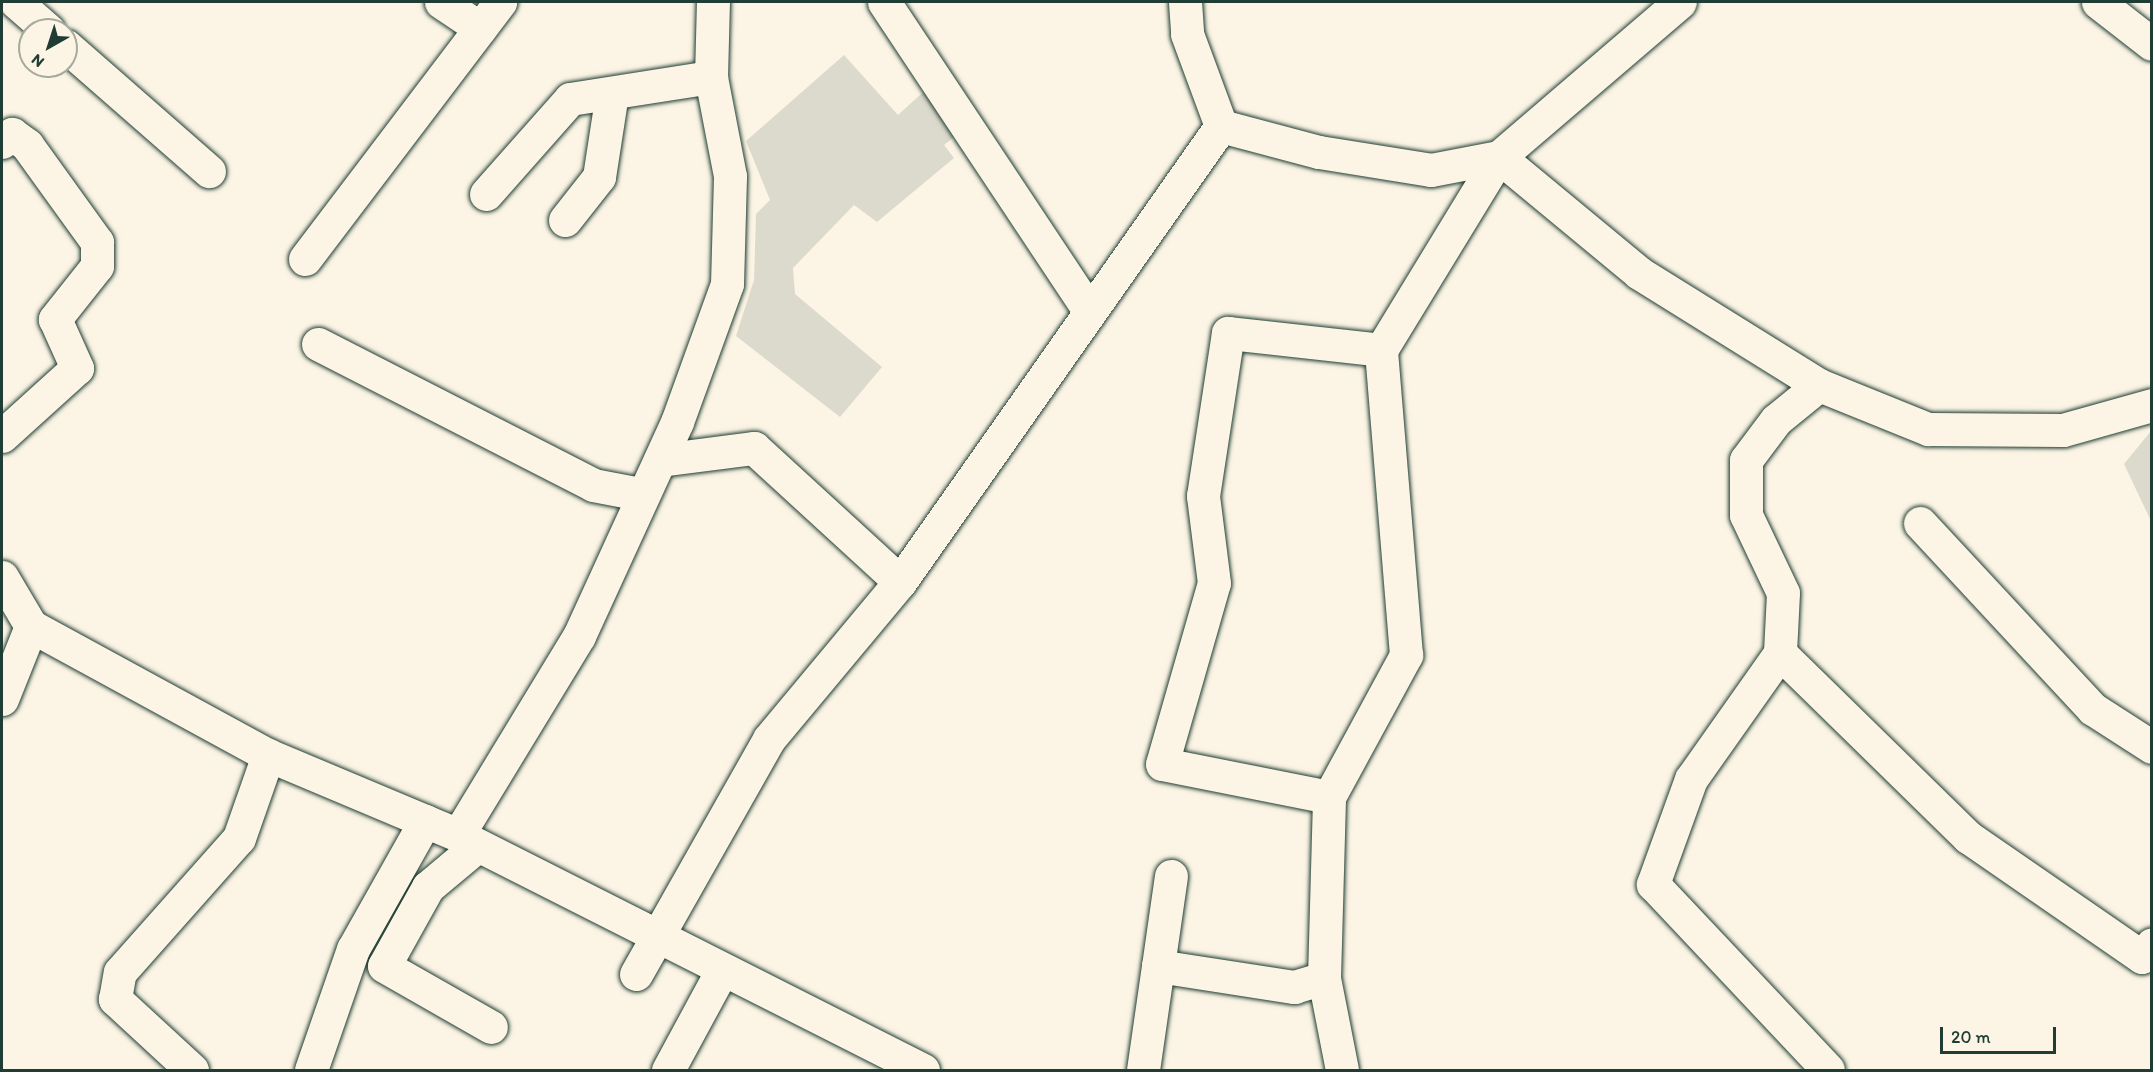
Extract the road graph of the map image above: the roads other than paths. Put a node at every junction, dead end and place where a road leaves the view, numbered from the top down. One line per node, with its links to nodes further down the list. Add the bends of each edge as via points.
1 (16, 2): 9 (street)
2 (441, 2): 10 (street)
3 (500, 2): 10 (street)
4 (713, 2): 13 (street)
5 (884, 2): 22 (street)
6 (1185, 2): 15 (street, via 1187,34)
7 (1680, 2): 17 (street)
8 (2098, 2): 11 (street)
9 (34, 18)
10 (480, 28): 21 (street)
11 (2151, 44)
12 (78, 56): 18 (street)
13 (711, 77): 14 (street); 28 (street, via 730,176 727,284)
14 (612, 93): 19 (street, via 570,99); 20 (street, via 599,177)
15 (1221, 126): 17 (street, via 1319,152 1431,170); 22 (street)
16 (2, 142): 27 (street, via 12,134 27,145 97,242 97,266 55,319 77,368)
17 (1499, 157): 24 (street); 25 (street, via 1639,273)
18 (209, 171)
19 (486, 194)
20 (565, 220)
21 (305, 259)
22 (1089, 310): 32 (street)
23 (318, 344): 29 (street, via 593,485)
24 (1381, 350): 38 (street, via 1407,655); 38 (street, via 1228,333 1203,496 1214,583 1162,764)
25 (1819, 385): 26 (street, via 1928,429 2063,430); 34 (street, via 1776,420 1746,460 1746,516 1783,593)
26 (2151, 405)
27 (2, 436)
28 (660, 460): 29 (street); 32 (street, via 754,448)
29 (640, 494): 40 (street, via 579,636)
30 (1920, 523): 36 (street, via 2093,709)
31 (2, 577): 33 (street)
32 (900, 582): 42 (street, via 769,739)
33 (31, 626): 35 (street); 37 (street)
34 (1780, 653): 43 (street, via 1968,837 2142,957); 55 (street, via 1691,778 1653,884)
35 (2, 699)
36 (2151, 747)
37 (268, 755): 39 (street); 49 (street, via 239,838 120,972 116,999)
38 (1329, 797): 47 (street)
39 (425, 821): 40 (street); 50 (street, via 353,949)
40 (468, 841): 42 (street); 48 (street, via 428,886 384,966)
41 (1171, 876): 44 (street)
42 (656, 939): 45 (street); 46 (street)
43 (2151, 944)
44 (1158, 966): 47 (street, via 1294,987); 53 (street)
45 (722, 972): 51 (street); 52 (street, via 830,1020)
46 (636, 974)
47 (1324, 978): 54 (street)
48 (491, 1027)
49 (192, 1071)
50 (311, 1071)
51 (668, 1071)
52 (923, 1071)
53 (1143, 1071)
54 (1342, 1071)
55 (1828, 1071)

